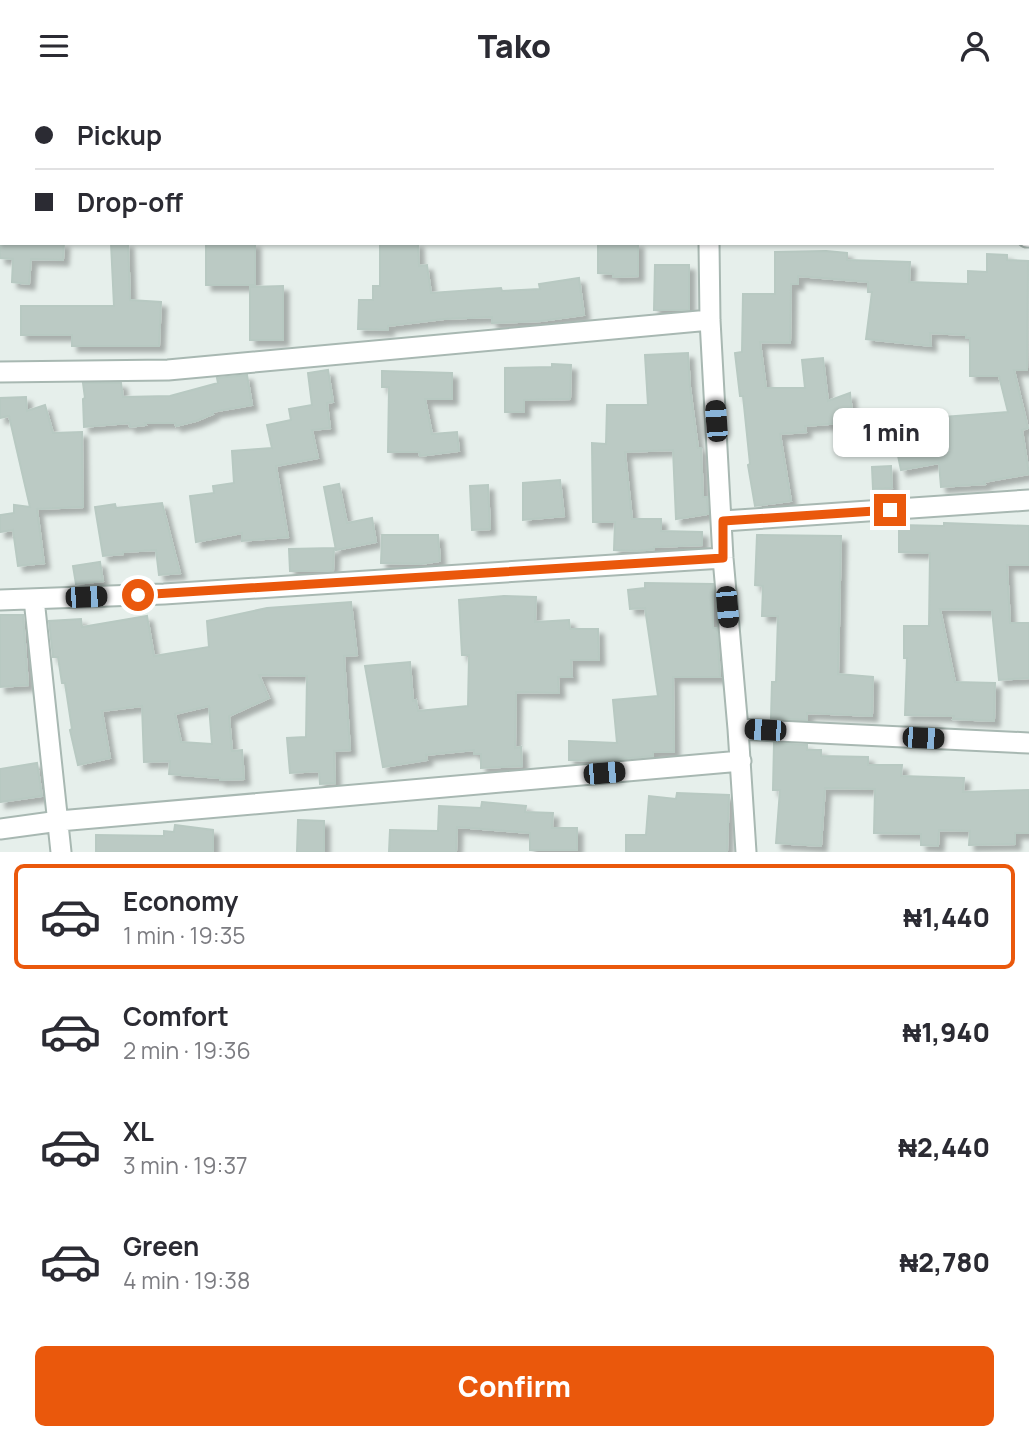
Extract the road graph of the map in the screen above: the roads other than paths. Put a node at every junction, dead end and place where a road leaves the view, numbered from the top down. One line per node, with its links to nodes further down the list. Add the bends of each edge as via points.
1 (709, 245): 2 (street)
2 (710, 320): 3 (street, via 168,370); 5 (street)
3 (0, 372)
4 (1029, 500): 5 (street)
5 (723, 521): 6 (street)
6 (723, 558): 7 (street); 9 (street)
7 (34, 599): 8 (street); 12 (street)
8 (0, 600)
9 (738, 729): 10 (street); 11 (street)
10 (1029, 743)
11 (741, 761): 12 (street); 15 (street)
12 (59, 821): 13 (street); 14 (street)
13 (0, 829)
14 (61, 852)
15 (746, 852)

